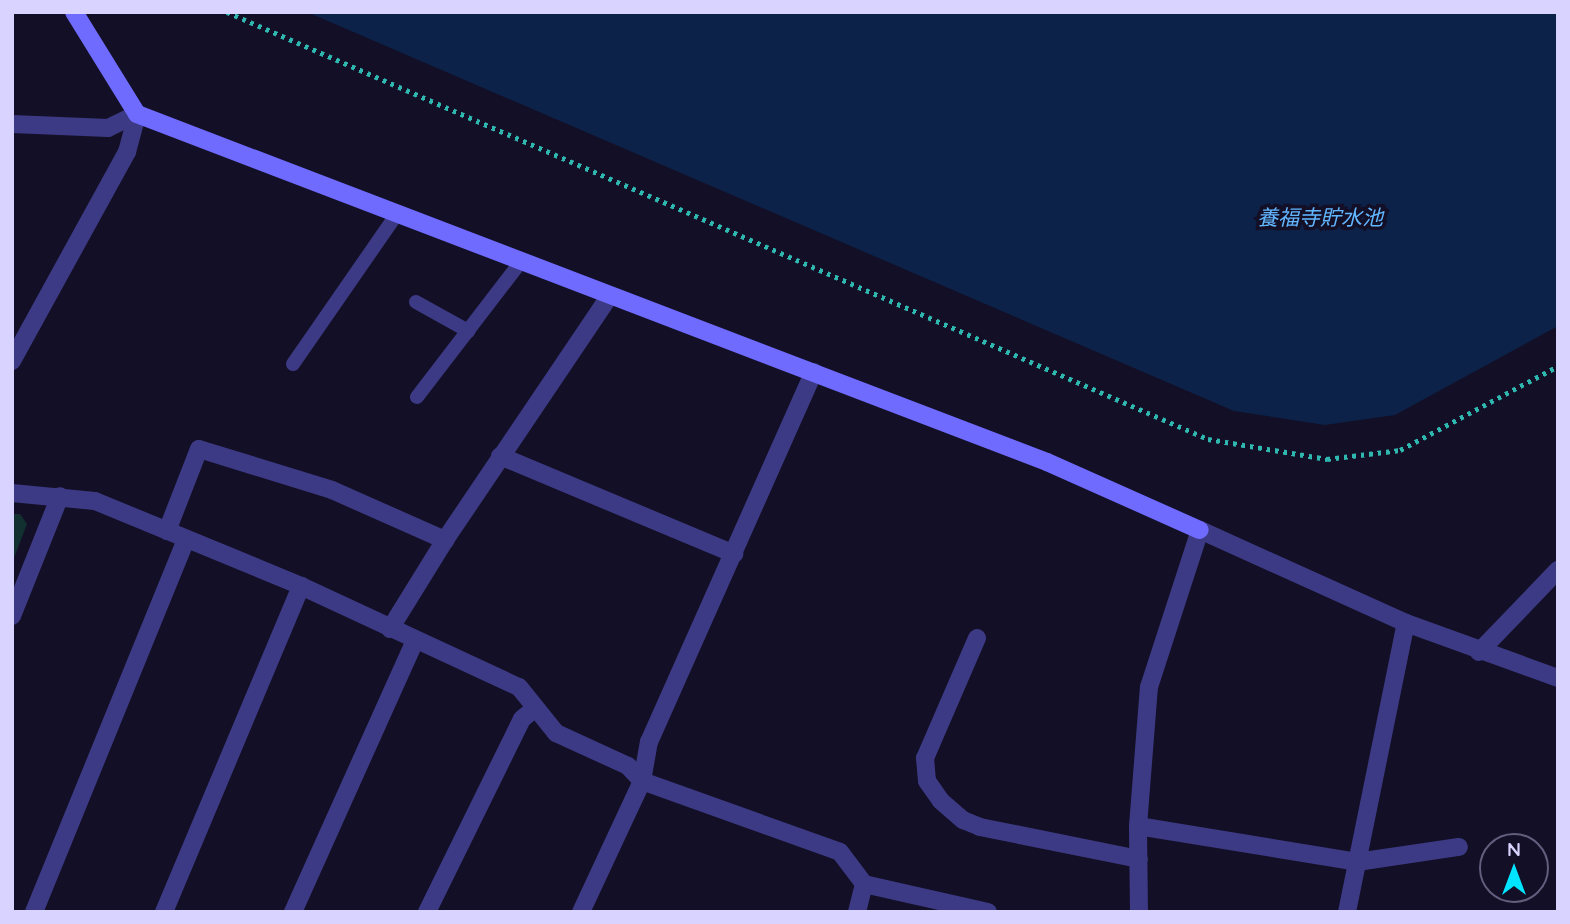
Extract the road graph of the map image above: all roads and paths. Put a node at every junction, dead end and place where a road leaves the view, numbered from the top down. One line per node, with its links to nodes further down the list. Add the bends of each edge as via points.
1 (74, 12): 3 (street)
2 (227, 12): 12 (path, via 1208,439 1327,459 1400,450)
3 (137, 114): 4 (street, via 108,128); 5 (street); 10 (street, via 127,152)
4 (12, 124)
5 (396, 215): 6 (street); 11 (lane)
6 (520, 263): 7 (street); 9 (lane)
7 (609, 297): 13 (street); 15 (street)
8 (415, 303): 9 (lane)
9 (468, 331): 14 (lane)
10 (12, 361)
11 (293, 364)
12 (1558, 366)
13 (814, 372): 18 (street, via 1047,462); 22 (street)
14 (417, 397)
15 (500, 456): 21 (street); 22 (street)
16 (12, 493): 17 (street)
17 (60, 496): 19 (street, via 95,501); 25 (street)
18 (1200, 530): 26 (street); 34 (street, via 1149,687)
19 (167, 531): 20 (street); 21 (street, via 199,449 332,490)
20 (186, 539): 24 (street); 40 (street)
21 (445, 540): 27 (street)
22 (734, 554): 33 (street, via 649,742)
23 (1558, 570): 30 (street)
24 (302, 586): 27 (street); 41 (street)
25 (12, 616)
26 (1406, 623): 30 (street); 37 (street)
27 (390, 629): 29 (street)
28 (977, 638): 36 (street, via 925,758 927,781 941,801 963,820 980,827)
29 (415, 640): 32 (street, via 519,687); 42 (street)
30 (1479, 652): 31 (street)
31 (1558, 678)
32 (535, 708): 33 (street, via 556,733 628,766); 43 (street, via 522,719)
33 (642, 781): 38 (street, via 840,852); 44 (street)
34 (1138, 826): 36 (street); 37 (street)
35 (1459, 847): 37 (street)
36 (1139, 859): 47 (street)
37 (1357, 862): 48 (street)
38 (864, 884): 39 (street); 45 (street)
39 (970, 910): 46 (street)
40 (34, 912)
41 (164, 912)
42 (293, 912)
43 (427, 912)
44 (581, 912)
45 (857, 912)
46 (988, 912)
47 (1139, 912)
48 (1347, 912)

